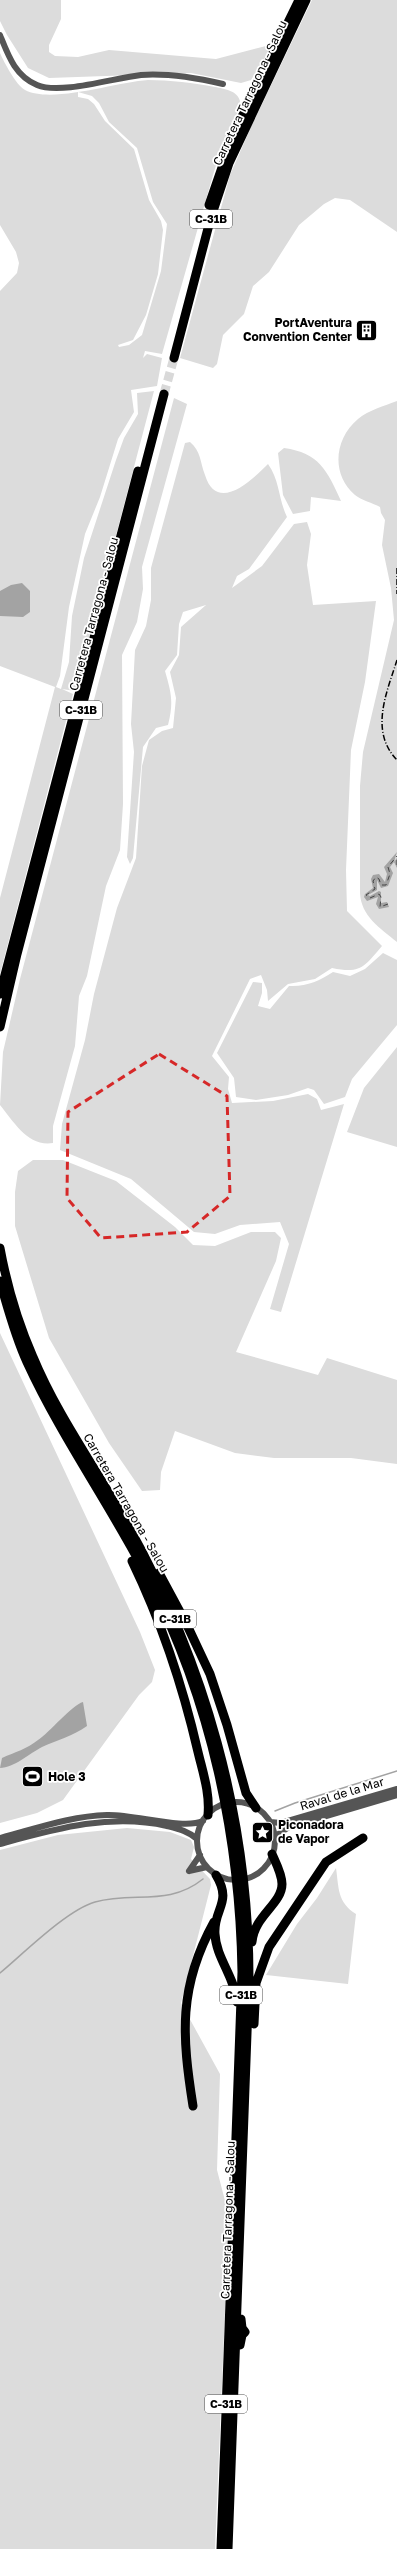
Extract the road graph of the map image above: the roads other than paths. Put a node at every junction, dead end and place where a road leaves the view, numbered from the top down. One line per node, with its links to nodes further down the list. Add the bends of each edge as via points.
1 (299, 0): 2 (highway, Carretera Tarragona - Salou / C-31B, via 220,168 171,357 229,163)
2 (306, 0)
3 (0, 35): 4 (street, via 18,71 29,81 46,88 64,88 144,75)
4 (223, 84)
5 (0, 994): 6 (highway, Carretera Tarragona - Salou / C-31B, via 162,393)
6 (0, 1027)
7 (0, 1248): 9 (highway, Carretera Tarragona - Salou / C-31B, via 19,1322 33,1358)
8 (0, 1281): 9 (highway, Carretera Tarragona - Salou / C-31B, via 12,1323 27,1361 52,1413)
9 (87, 1464): 12 (highway, via 128,1520 187,1625 210,1674 246,1793); 13 (highway, via 140,1578 167,1646 191,1720 209,1796); 26 (highway, Carretera Tarragona - Salou / C-31B, via 173,1631 226,1792 242,1891)
10 (397, 1789): 14 (street, Raval de la Mar, via 281,1824)
11 (397, 1795): 15 (street, Raval de la Mar, via 289,1827)
12 (256, 1808): 13 (street, via 242,1803 231,1803 217,1808); 14 (street)
13 (206, 1818): 16 (street, via 188,1825 136,1816 106,1815 52,1823); 18 (street)
14 (270, 1822): 15 (street)
15 (274, 1837): 20 (street)
16 (0, 1838)
17 (363, 1838): 25 (highway, via 326,1862 269,1947 256,1983)
18 (197, 1839): 19 (street, via 186,1831 174,1828 121,1821 76,1825); 21 (street)
19 (0, 1844)
20 (272, 1854): 23 (street, via 262,1870 249,1878 231,1880); 25 (highway, via 282,1884 277,1898 260,1918 253,1935)
21 (200, 1855): 22 (street); 22 (street, via 189,1871)
22 (207, 1868): 23 (street)
23 (216, 1875): 24 (highway, via 224,1894)
24 (223, 1905): 26 (highway, via 214,1936 236,1995); 27 (highway, via 199,1954 186,2001 184,2043)
25 (251, 2047): 26 (highway)
26 (242, 2097): 28 (highway, Carretera Tarragona - Salou / C-31B); 29 (highway, Carretera Tarragona - Salou / C-31B)
27 (193, 2106)
28 (221, 2549)
29 (228, 2549)

